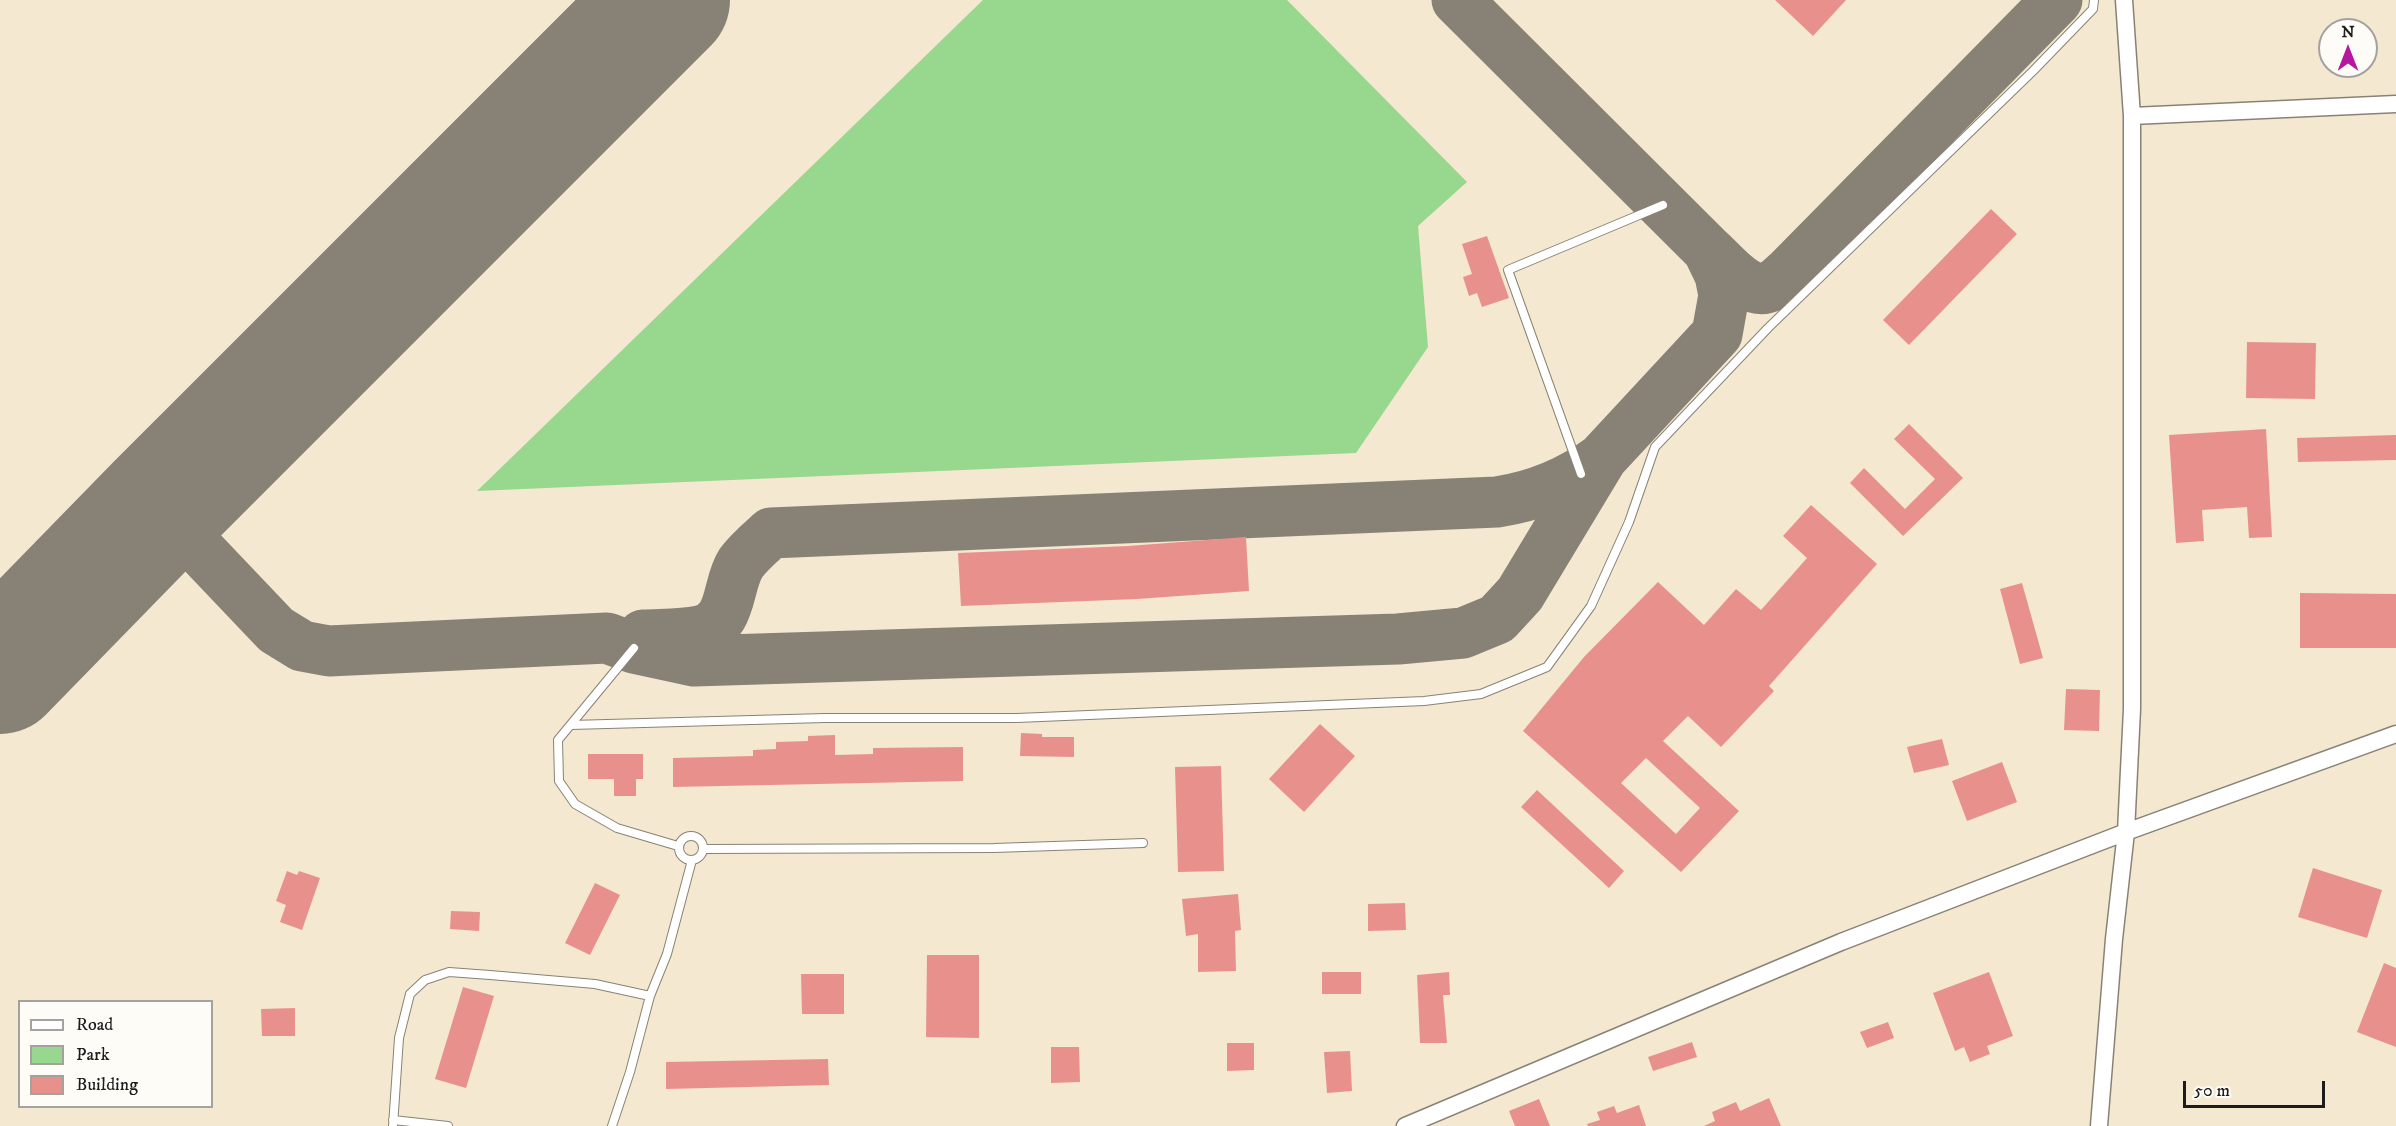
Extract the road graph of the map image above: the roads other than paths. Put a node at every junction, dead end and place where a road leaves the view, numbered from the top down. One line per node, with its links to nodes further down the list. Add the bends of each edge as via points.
1 (2094, 0): 8 (lane, via 2093,9 2033,71 1768,328 1655,447 1629,522 1591,606 1547,668 1481,694 1424,701 1017,718 825,718)
2 (2124, 0): 4 (street)
3 (2396, 104): 4 (street)
4 (2132, 116): 10 (street, via 2132,698)
5 (1663, 205): 6 (lane, via 1508,270)
6 (1581, 474)
7 (634, 648): 8 (lane)
8 (571, 725): 12 (lane, via 558,740 559,781 575,804 617,828)
9 (2396, 734): 10 (street)
10 (2126, 832): 19 (street, via 1841,942); 20 (street)
11 (1143, 843): 13 (lane)
12 (678, 846): 13 (lane, via 684,837 694,836); 14 (lane, via 682,856)
13 (703, 849): 14 (lane)
14 (692, 860): 15 (lane, via 667,954)
15 (650, 996): 16 (lane, via 595,984 448,972 425,980 410,994 399,1038); 18 (lane)
16 (393, 1123): 17 (lane)
17 (448, 1126)
18 (612, 1126)
19 (1405, 1126)
20 (2099, 1126)

